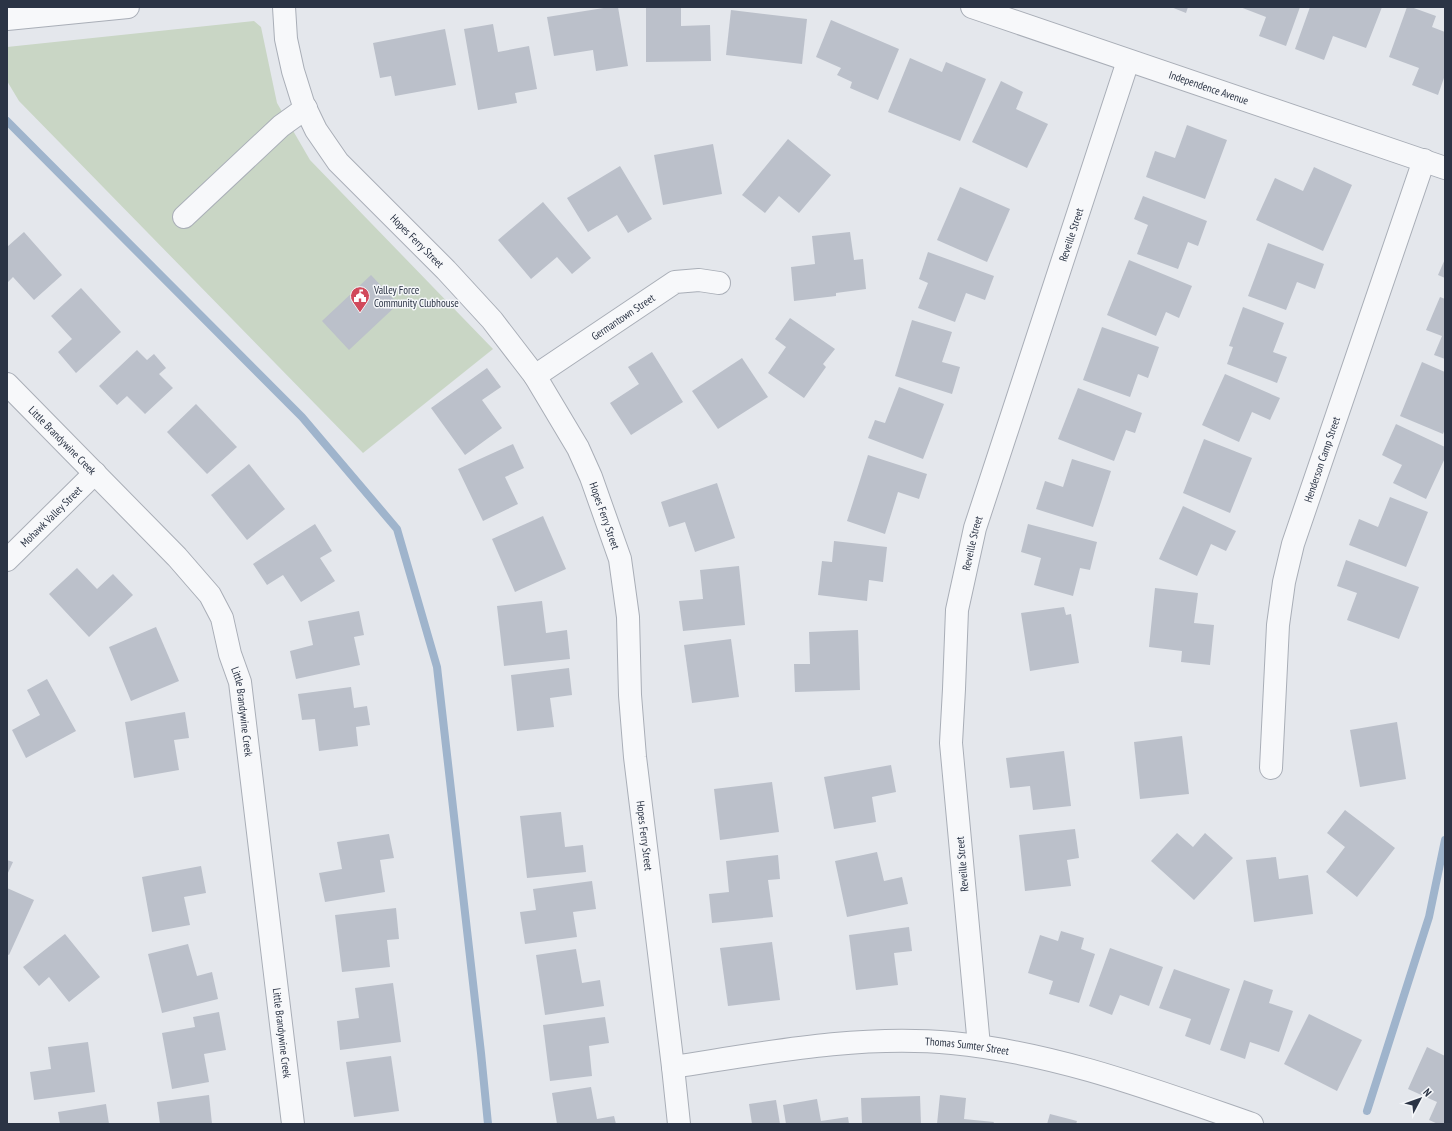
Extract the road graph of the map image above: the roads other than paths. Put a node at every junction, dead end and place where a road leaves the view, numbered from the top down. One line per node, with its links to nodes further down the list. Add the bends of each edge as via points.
1 (128, 7): 4 (street)
2 (284, 7): 6 (street, Hopes Ferry Street, via 286,39 293,71)
3 (972, 7): 5 (street, Independence Avenue)
4 (7, 19)
5 (1128, 61): 7 (street, Independence Avenue); 16 (street, Reveille Street, via 975,528 957,610 951,743)
6 (306, 108): 9 (street, via 281,126); 11 (street, Hopes Ferry Street, via 316,130 338,162 487,314)
7 (1424, 160): 8 (street, Independence Avenue); 15 (street, Henderson Camp Street, via 1293,544 1278,624)
8 (1445, 168)
9 (184, 217)
10 (719, 283): 11 (street, Germantown Street, via 699,280 675,282)
11 (534, 376): 17 (street, Hopes Ferry Street, via 578,448 592,478 620,559 628,617 635,757)
12 (7, 384): 13 (street, Little Brandywine Creek)
13 (95, 473): 14 (street, Mohawk Valley Street); 18 (street, Little Brandywine Creek, via 177,557 210,595 222,618 230,654 240,682)
14 (7, 560)
15 (1270, 768)
16 (979, 1046): 17 (street, Thomas Sumter Street, via 905,1041 838,1042); 20 (street, Thomas Sumter Street, via 1072,1065)
17 (673, 1067): 19 (street, Hopes Ferry Street)
18 (293, 1124)
19 (679, 1124)
20 (1252, 1124)

